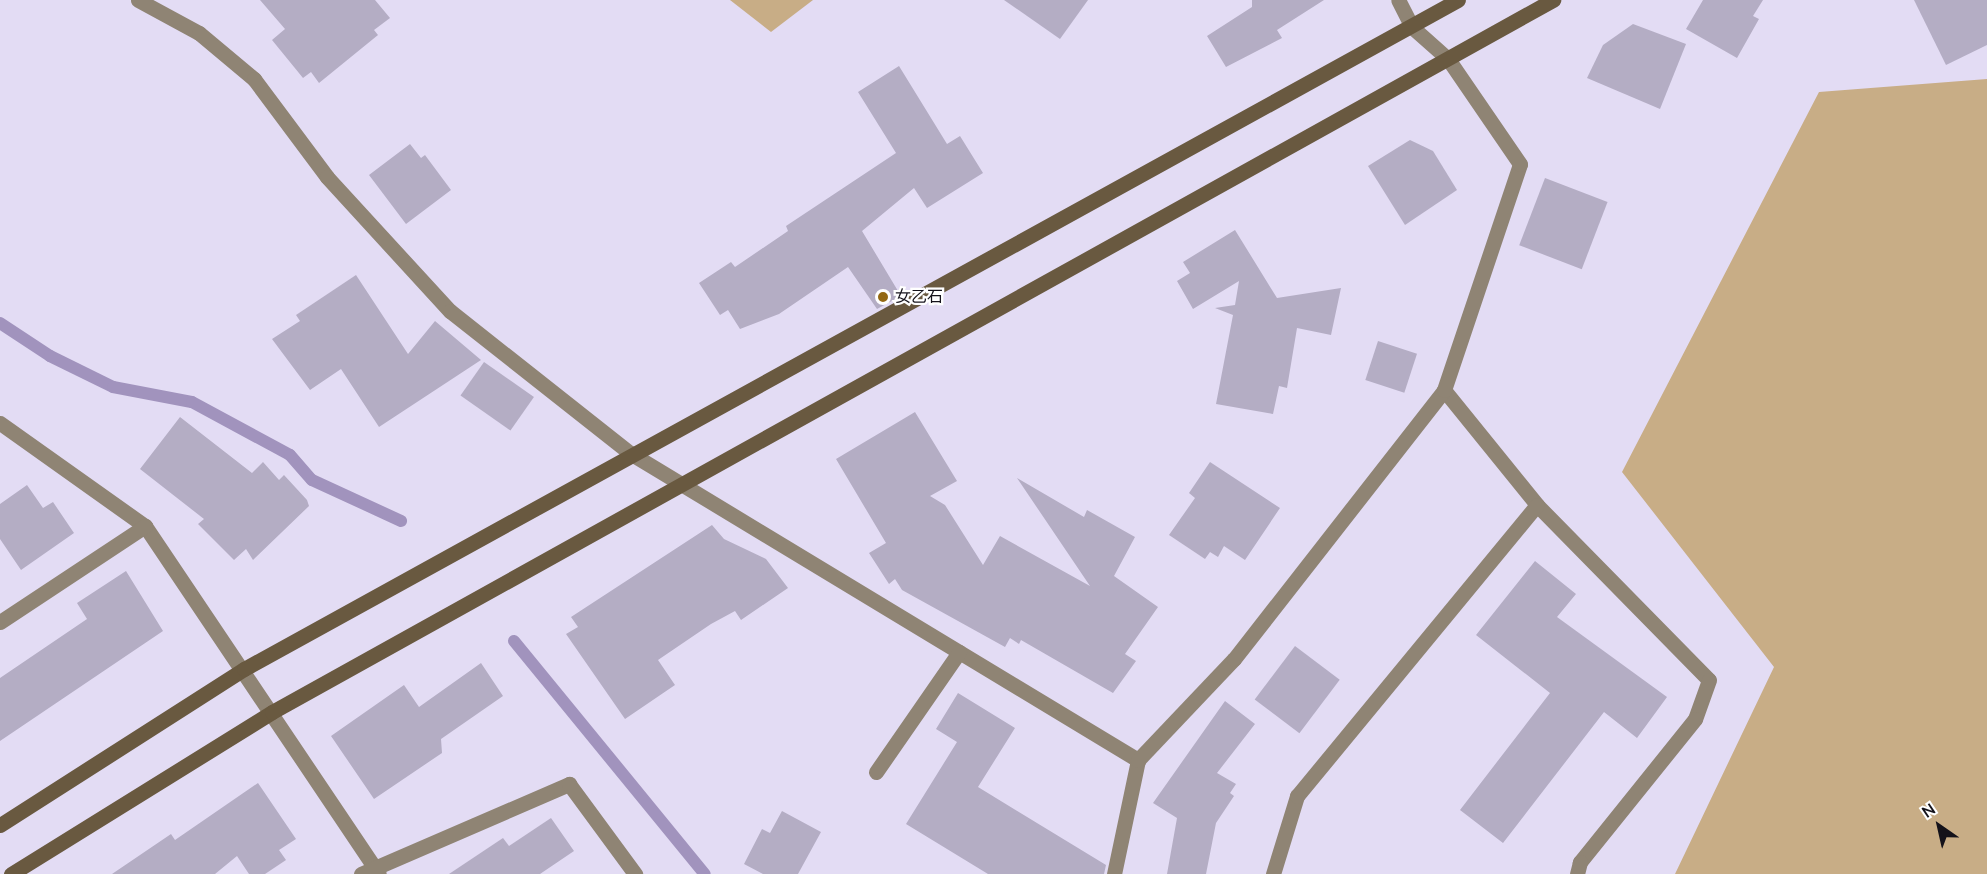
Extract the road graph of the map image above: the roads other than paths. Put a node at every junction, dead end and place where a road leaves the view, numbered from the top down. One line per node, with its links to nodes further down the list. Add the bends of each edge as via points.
1 (138, 0): 9 (street, via 199,33 254,79 327,177 450,311)
2 (1398, 0): 5 (street)
3 (1458, 0): 5 (street)
4 (1553, 0): 6 (street)
5 (1412, 27): 6 (street); 9 (street)
6 (1448, 59): 7 (street, via 1520,164); 10 (street)
7 (1444, 390): 11 (street); 17 (street, via 1234,659)
8 (0, 423): 12 (street)
9 (630, 453): 10 (street); 15 (street)
10 (683, 485): 14 (street); 16 (street)
11 (1537, 506): 24 (street, via 1297,796); 25 (street, via 1709,680 1695,719 1580,862)
12 (145, 526): 13 (street); 15 (street)
13 (0, 622)
14 (959, 652): 17 (street); 18 (street)
15 (244, 669): 16 (street); 19 (street)
16 (272, 712): 20 (street); 21 (street)
17 (1138, 760): 23 (street)
18 (876, 772)
19 (0, 825)
20 (371, 871): 22 (street, via 569,784)
21 (11, 874)
22 (635, 874)
23 (1114, 874)
24 (1274, 874)
25 (1577, 874)

